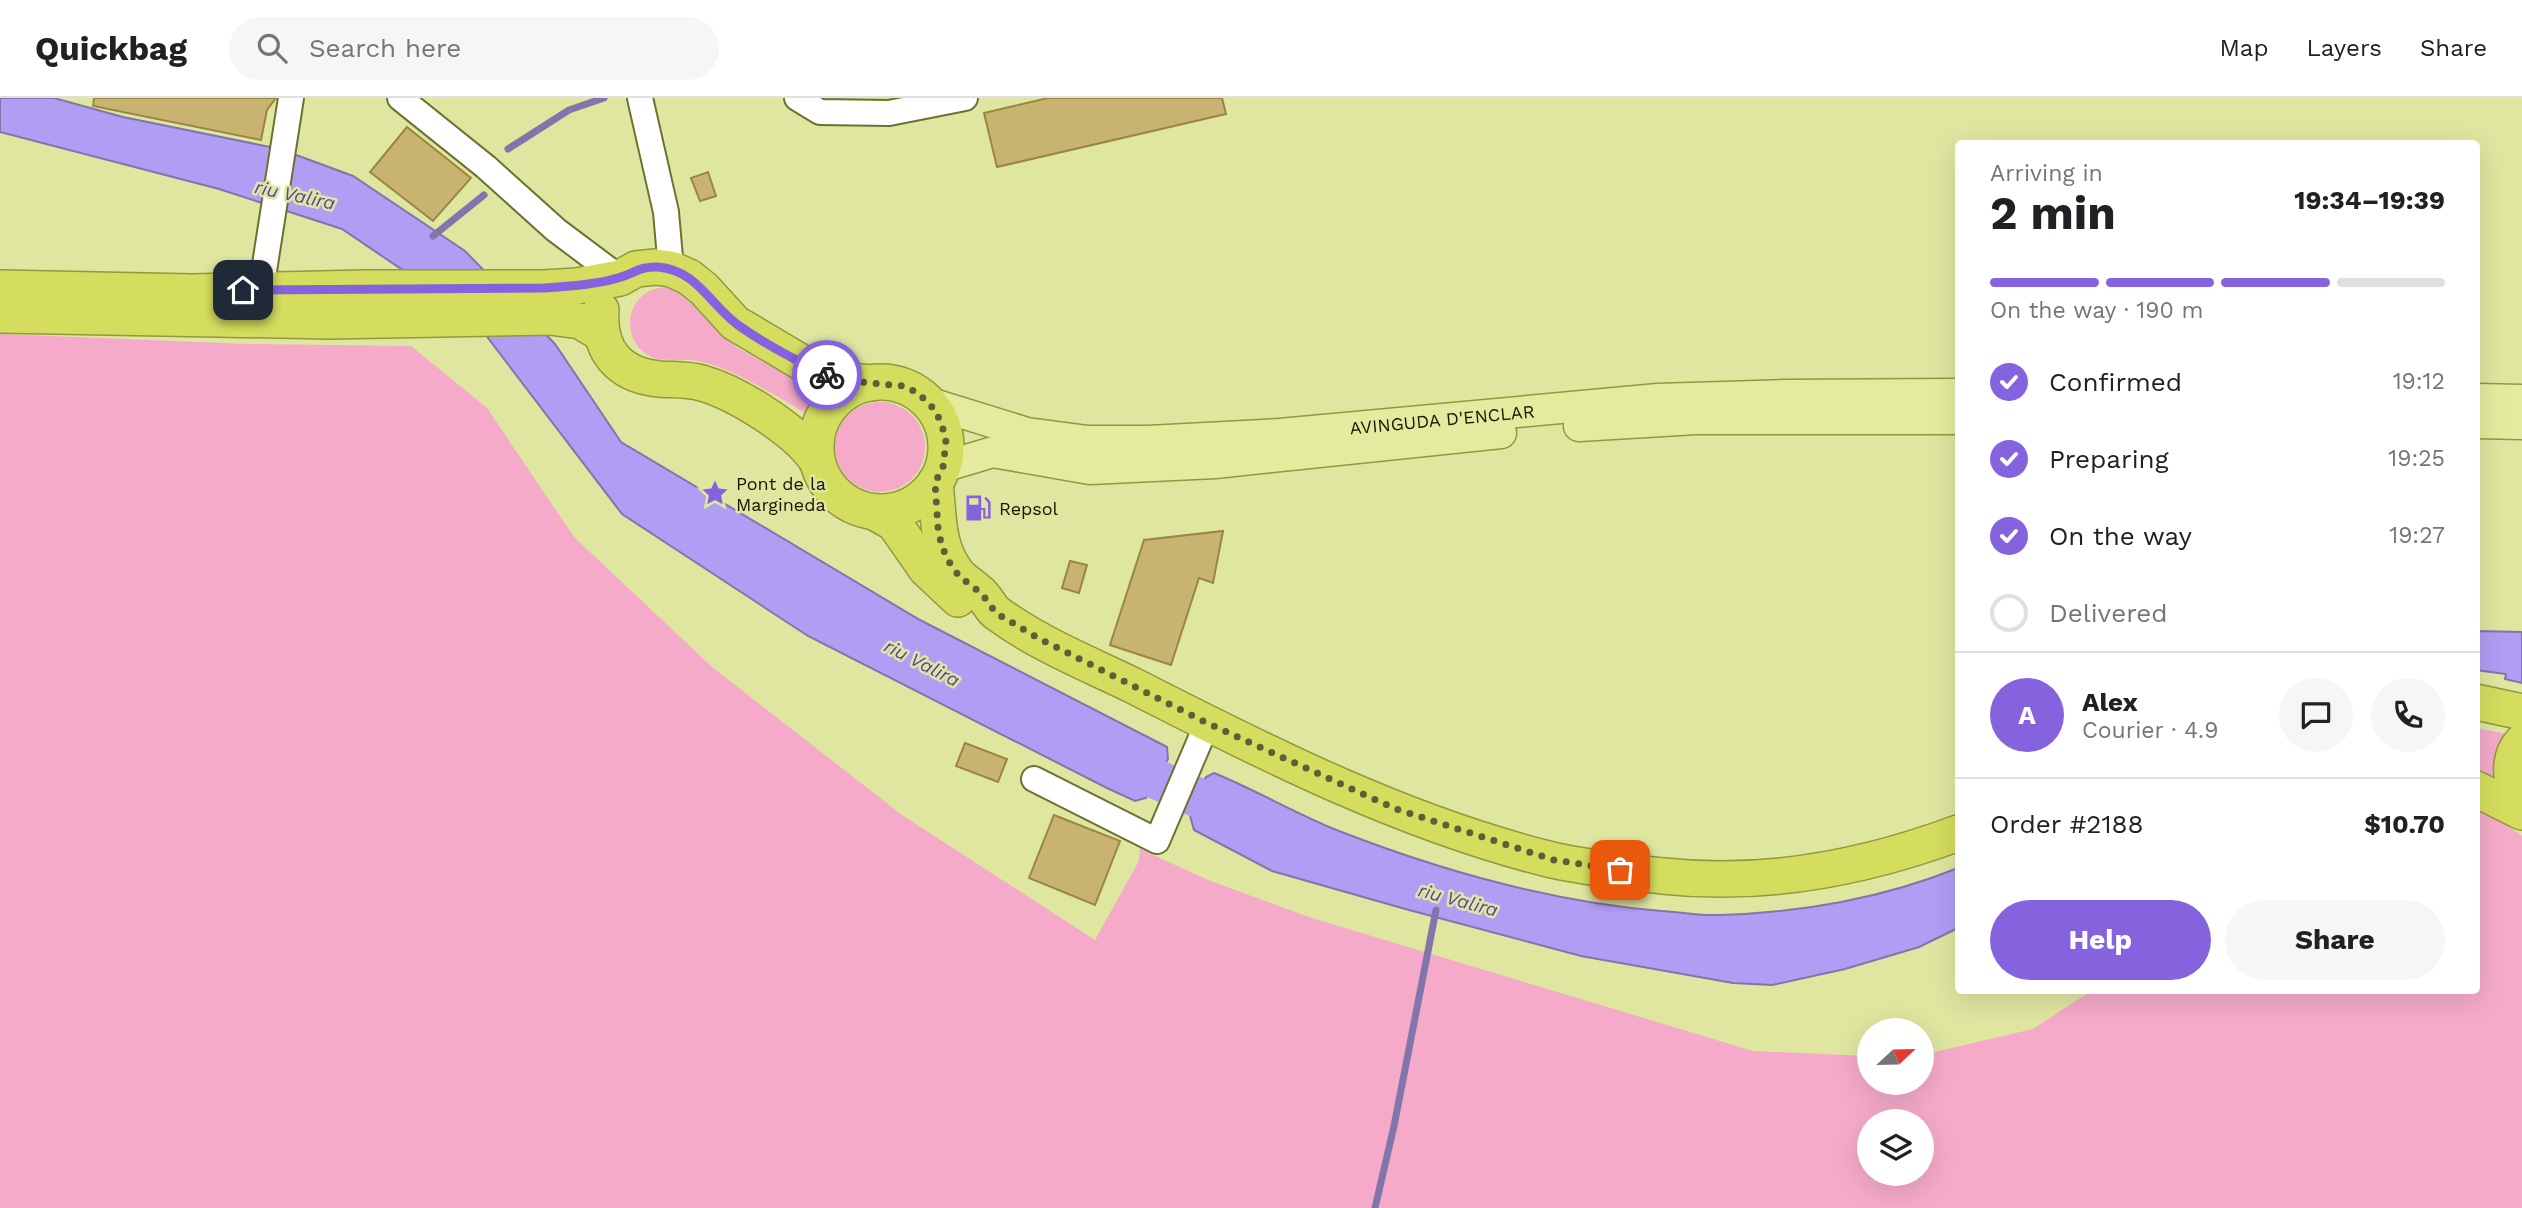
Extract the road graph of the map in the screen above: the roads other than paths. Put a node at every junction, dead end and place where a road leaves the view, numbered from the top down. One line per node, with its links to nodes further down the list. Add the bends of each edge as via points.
1 (400, 98): 7 (street)
2 (640, 98): 6 (street, via 666,212)
3 (797, 98): 4 (street, via 820,112 889,113)
4 (965, 98)
5 (288, 110): 9 (street)
6 (671, 269): 7 (highway, via 636,269); 12 (highway, via 689,277 735,323 759,339 838,380)
7 (620, 278): 9 (highway, via 578,286); 11 (highway, via 601,305)
8 (0, 288): 9 (highway)
9 (261, 290)
10 (0, 316): 11 (highway, via 260,320 550,317 580,321)
11 (602, 334): 20 (highway, via 611,356 624,369 641,376 705,383 787,428)
12 (871, 383): 16 (highway, via 903,386); 20 (highway, via 841,395 825,414 817,436)
13 (1955, 394): 16 (main road, AVINGUDA D'ENCLAR, via 1658,399 1293,433 1148,441 1088,441 1027,433)
14 (2480, 399): 15 (main road)
15 (2522, 400)
16 (930, 403): 21 (highway, via 945,433)
17 (1955, 419): 21 (main road, AVINGUDA D'ENCLAR, via 1696,419 1590,424 1215,463 1090,469 993,452)
18 (2480, 423): 19 (main road)
19 (2522, 424)
20 (817, 461): 22 (highway, via 827,484 840,498)
21 (939, 475): 22 (highway, via 924,497 909,506); 23 (highway, via 938,527 947,559)
22 (874, 512): 23 (highway, via 894,523 926,569 959,601 973,611)
23 (996, 613): 26 (highway)
24 (2480, 703): 25 (highway)
25 (2522, 712)
26 (1200, 739): 28 (street, via 1157,841); 31 (highway, via 1554,860 1665,876 1727,879 1788,875 1866,863)
27 (2522, 742): 30 (highway, via 2512,761 2513,789)
28 (1034, 779)
29 (2480, 791): 30 (highway)
30 (2522, 810)
31 (1955, 834)

